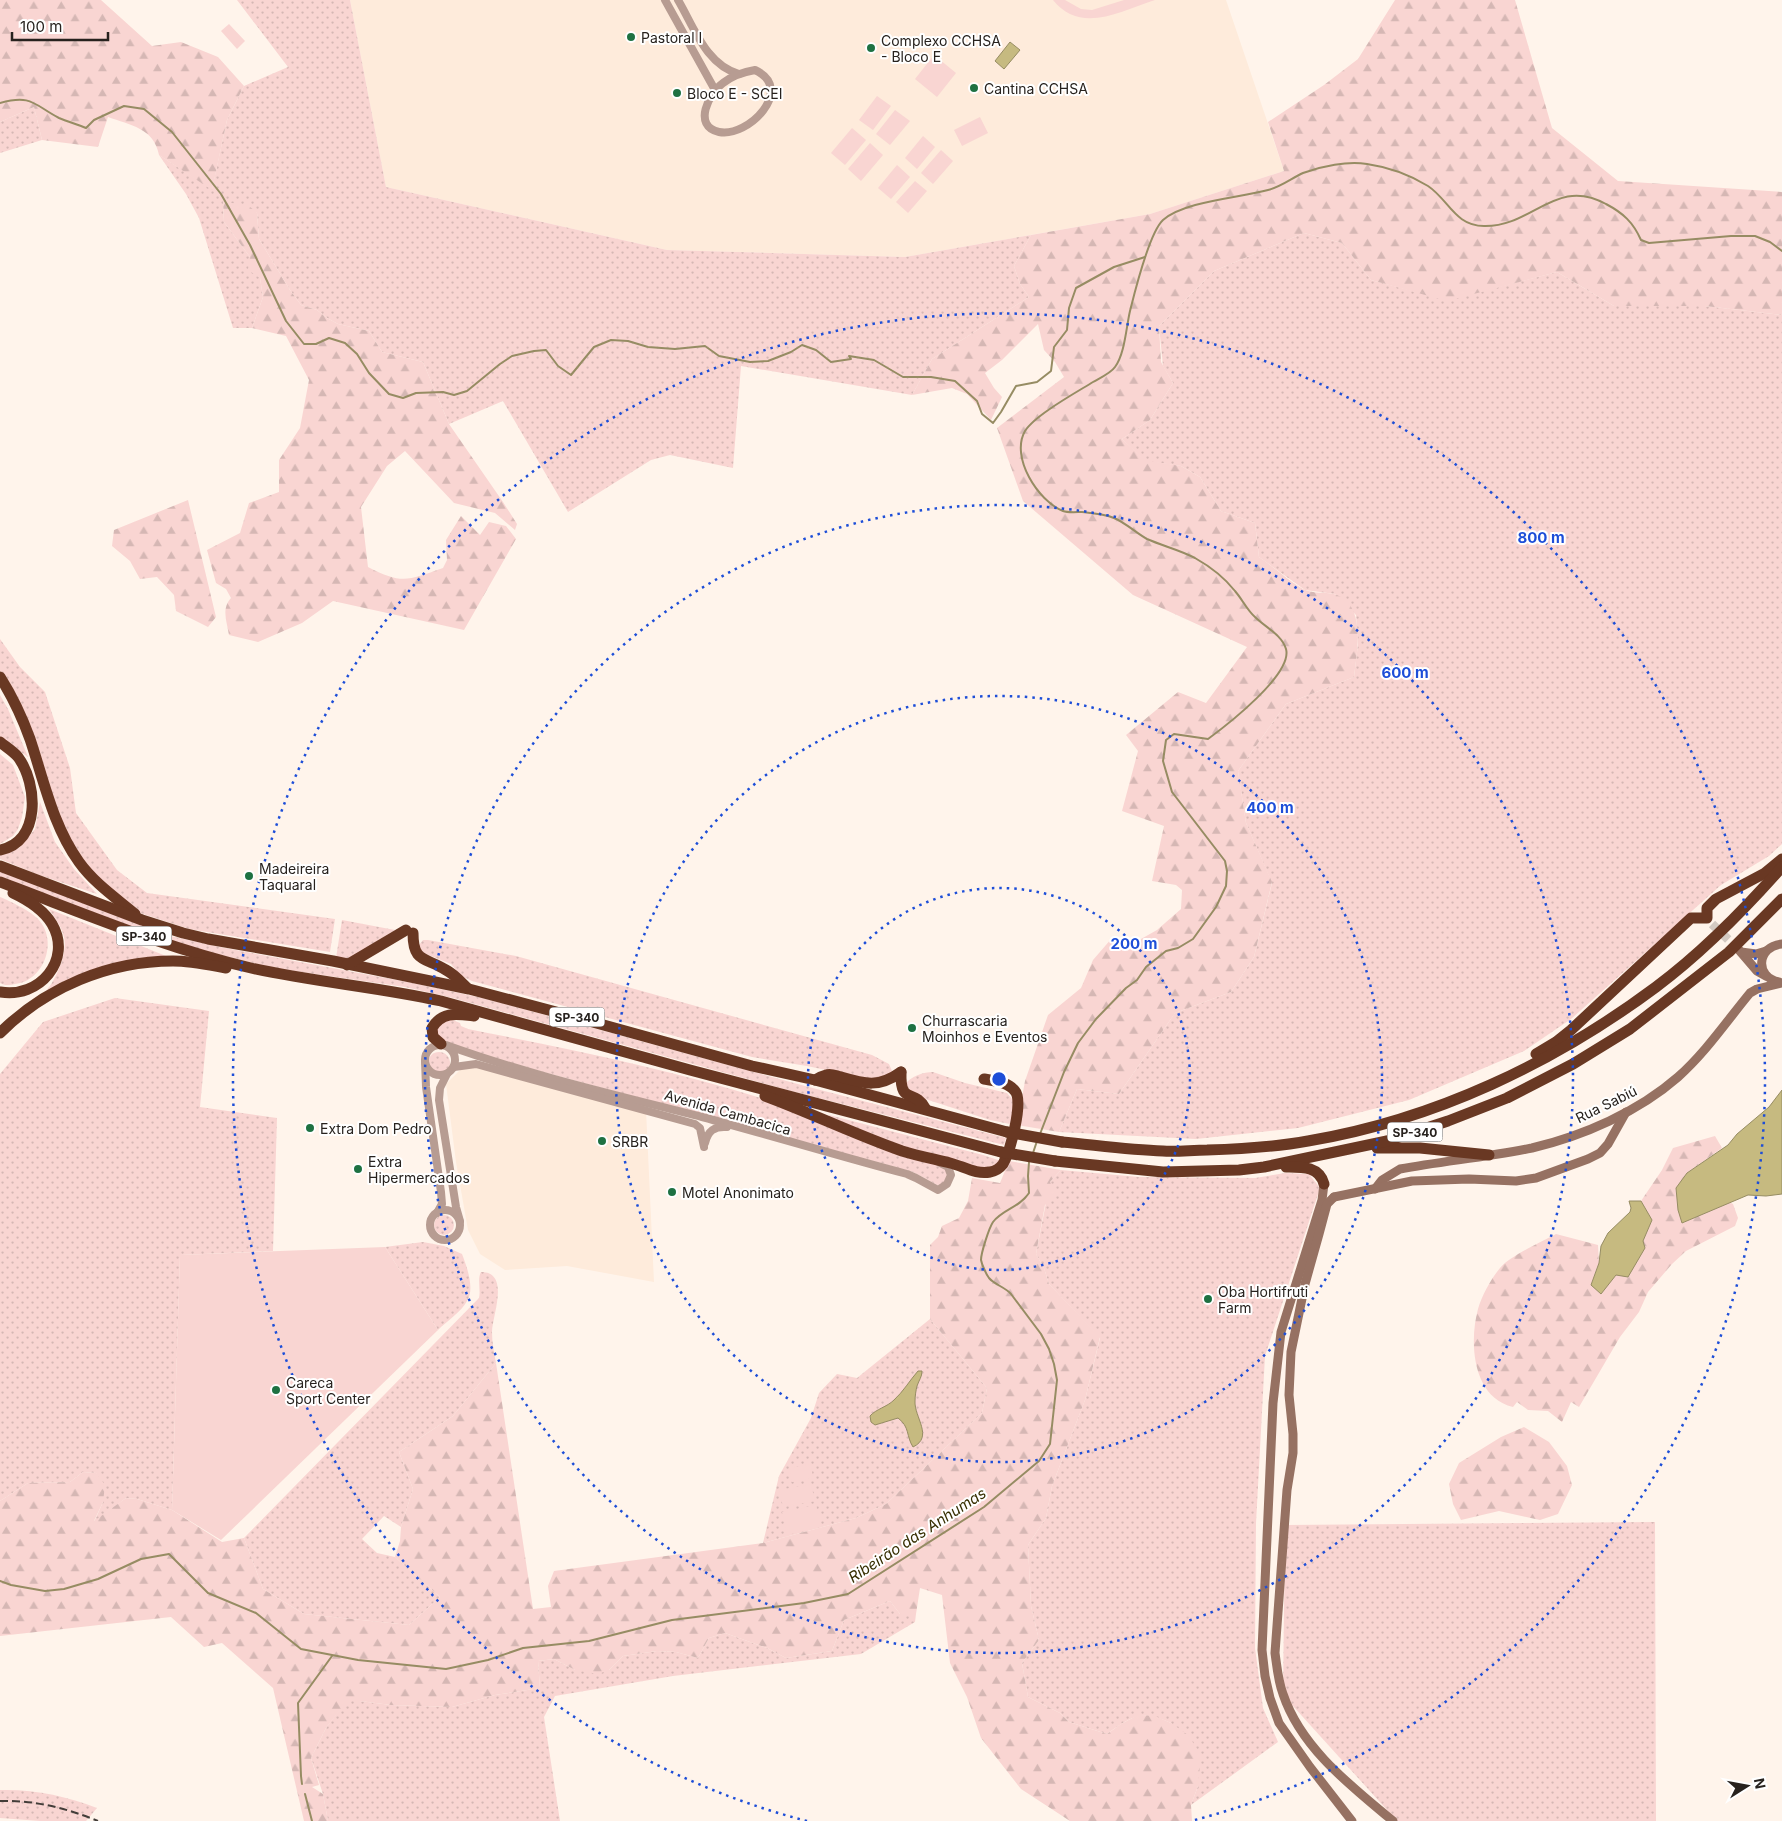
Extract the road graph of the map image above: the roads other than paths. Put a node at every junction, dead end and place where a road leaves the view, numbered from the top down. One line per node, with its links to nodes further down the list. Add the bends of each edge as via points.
1 (665, 0): 4 (street)
2 (678, 0): 3 (street, via 716,63)
3 (739, 74): 4 (street); 4 (street, via 755,70 771,85 770,99 752,122 726,132 712,128 704,114)
4 (715, 90)
5 (0, 677): 14 (highway, via 22,719 51,807 73,853 96,881)
6 (0, 742): 7 (highway, via 17,755 23,765 32,799 30,822 25,833 10,847)
7 (0, 850)
8 (1782, 859): 32 (highway, via 1765,874 1716,899 1707,908 1709,921 1691,918 1556,1042)
9 (0, 866): 14 (highway, SP-340)
10 (1782, 867): 32 (highway, SP-340, via 1714,938 1658,986 1564,1048)
11 (0, 882): 18 (highway, SP-340, via 150,938 227,962)
12 (0, 887): 22 (highway, via 30,902 46,915 53,925 57,946 54,964 41,983 22,992)
13 (1782, 899): 36 (highway, SP-340, via 1730,952 1630,1029 1573,1064 1507,1098 1448,1121)
14 (142, 920): 17 (highway, SP-340, via 208,939)
15 (1782, 944): 16 (main road)
16 (1766, 951): 19 (main road, via 1762,967); 19 (main road, via 1756,954 1740,951 1757,971)
17 (347, 964): 21 (highway, SP-340); 21 (highway, via 410,932 416,954 422,960 447,970)
18 (293, 975): 23 (highway, via 185,962 122,967 82,979 47,996); 25 (highway, SP-340, via 441,1001)
19 (1768, 977): 20 (main road)
20 (1781, 983): 34 (main road, Rua Sabiú, via 1750,993 1715,1039 1690,1065 1661,1090)
21 (468, 989): 31 (highway, SP-340)
22 (0, 992)
23 (0, 1033)
24 (443, 1044): 25 (highway, via 433,1037 432,1028 447,1014 474,1016); 26 (street, via 427,1051); 27 (street, via 454,1052); 35 (street, Avenida Cambacica, via 490,1061)
25 (597, 1044): 28 (highway, SP-340)
26 (425, 1061): 29 (street, via 433,1073); 43 (street, via 442,1204)
27 (454, 1067): 29 (street); 35 (street, Avenida Cambacica, via 476,1064 695,1124 700,1128 704,1147 706,1136 719,1126)
28 (690, 1070): 37 (highway, via 809,1112); 39 (highway, SP-340, bridge, via 1001,1152 1163,1172)
29 (447, 1074): 44 (street, via 440,1088 440,1100)
30 (984, 1079): 37 (highway, via 1014,1089 1019,1100 1002,1166 982,1172)
31 (815, 1080): 33 (highway, SP-340); 33 (highway, via 832,1074 873,1084 890,1080 901,1072 902,1091 922,1102)
32 (1454, 1100): 33 (highway, SP-340, bridge, via 1381,1125 1307,1141 1239,1149 1163,1151 1062,1142 1007,1132)
33 (926, 1110)
34 (1627, 1111): 38 (main road, Rua Sabiú, via 1553,1142); 41 (main road, via 1600,1152 1536,1178 1516,1181 1412,1181)
35 (749, 1131): 37 (street, Avenida Cambacica, via 907,1174 938,1190 947,1184 950,1175 944,1164)
36 (1356, 1148): 38 (highway, via 1420,1148); 39 (highway, SP-340)
37 (914, 1155)
38 (1489, 1155): 41 (main road, Rua Sabiú, via 1400,1169 1382,1180)
39 (1264, 1167): 40 (highway, via 1305,1167 1320,1174)
40 (1324, 1184): 42 (main road, via 1329,1195); 45 (main road)
41 (1375, 1189): 42 (main road)
42 (1334, 1197): 46 (main road, via 1327,1204 1305,1284)
43 (436, 1213): 44 (street, via 448,1210); 44 (street, via 430,1225 440,1239 455,1236)
44 (460, 1221)
45 (1280, 1332): 46 (main road, via 1288,1339); 47 (main road, via 1270,1448 1262,1650 1265,1676 1279,1723)
46 (1289, 1372): 48 (main road, via 1292,1453 1276,1643 1278,1674 1289,1709 1321,1757)
47 (1352, 1821)
48 (1393, 1821)

